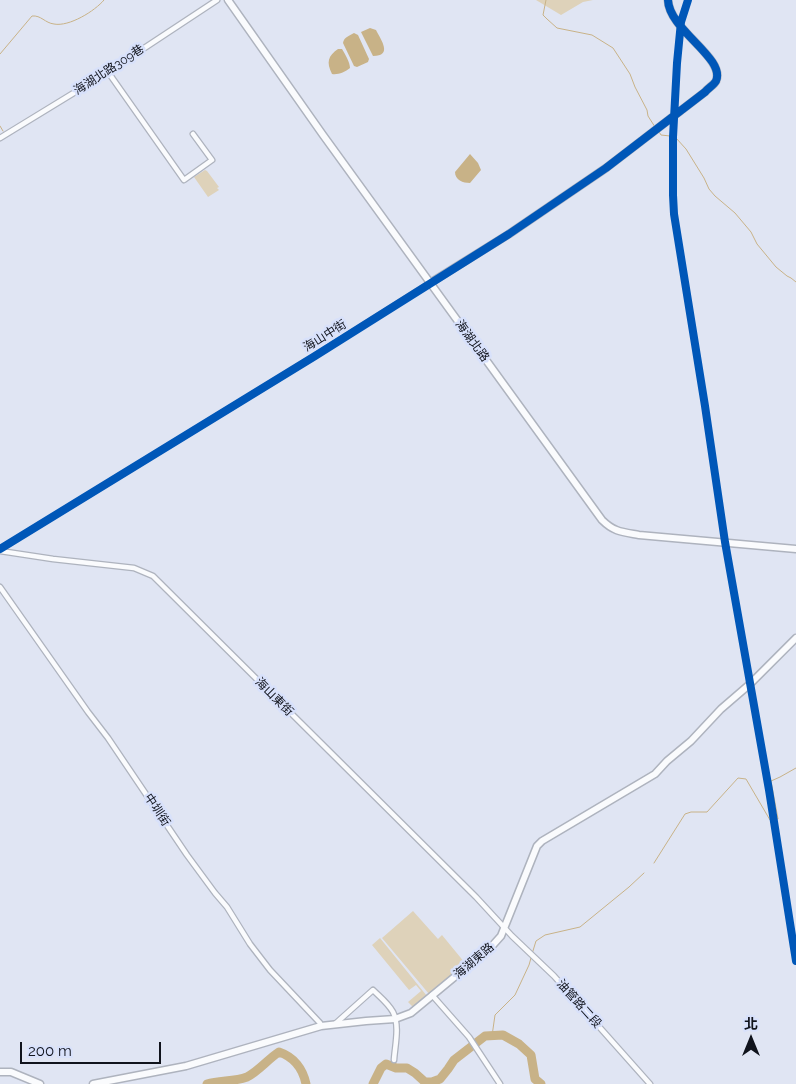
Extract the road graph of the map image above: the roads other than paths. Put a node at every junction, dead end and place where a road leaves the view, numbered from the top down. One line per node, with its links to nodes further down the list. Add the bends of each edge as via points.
1 (217, 0): 4 (street, 海湖北路309巷)
2 (228, 0): 7 (street, 海湖北路)
3 (668, 0): 7 (street, 海山中街, via 680,27 710,57 717,74 716,82 606,168)
4 (108, 72): 5 (street, via 184,180 212,160); 6 (street, 海湖北路309巷)
5 (193, 134)
6 (0, 138)
7 (430, 283): 8 (street, 海湖北路, via 609,527 639,535); 9 (street, 海山中街)
8 (796, 549)
9 (0, 550): 12 (street, 海山東街, via 134,568 153,576)
10 (0, 587): 16 (street, 中圳街, via 250,944)
11 (796, 638): 12 (street, 海湖東路, via 655,774 542,841 537,846)
12 (505, 927): 13 (street, 海湖東路, via 496,942); 22 (street, 油管路二段, via 560,982)
13 (432, 995): 14 (street, 海湖東路, via 411,1014); 21 (street, via 470,1037)
14 (396, 1019): 15 (street, 海湖東路); 15 (street, via 373,990); 17 (street)
15 (335, 1024): 16 (street, 海湖東路)
16 (322, 1026): 20 (street, 海湖東路, via 186,1066)
17 (394, 1060)
18 (0, 1072): 19 (street, via 11,1072)
19 (40, 1084)
20 (93, 1084)
21 (500, 1084)
22 (650, 1084)

